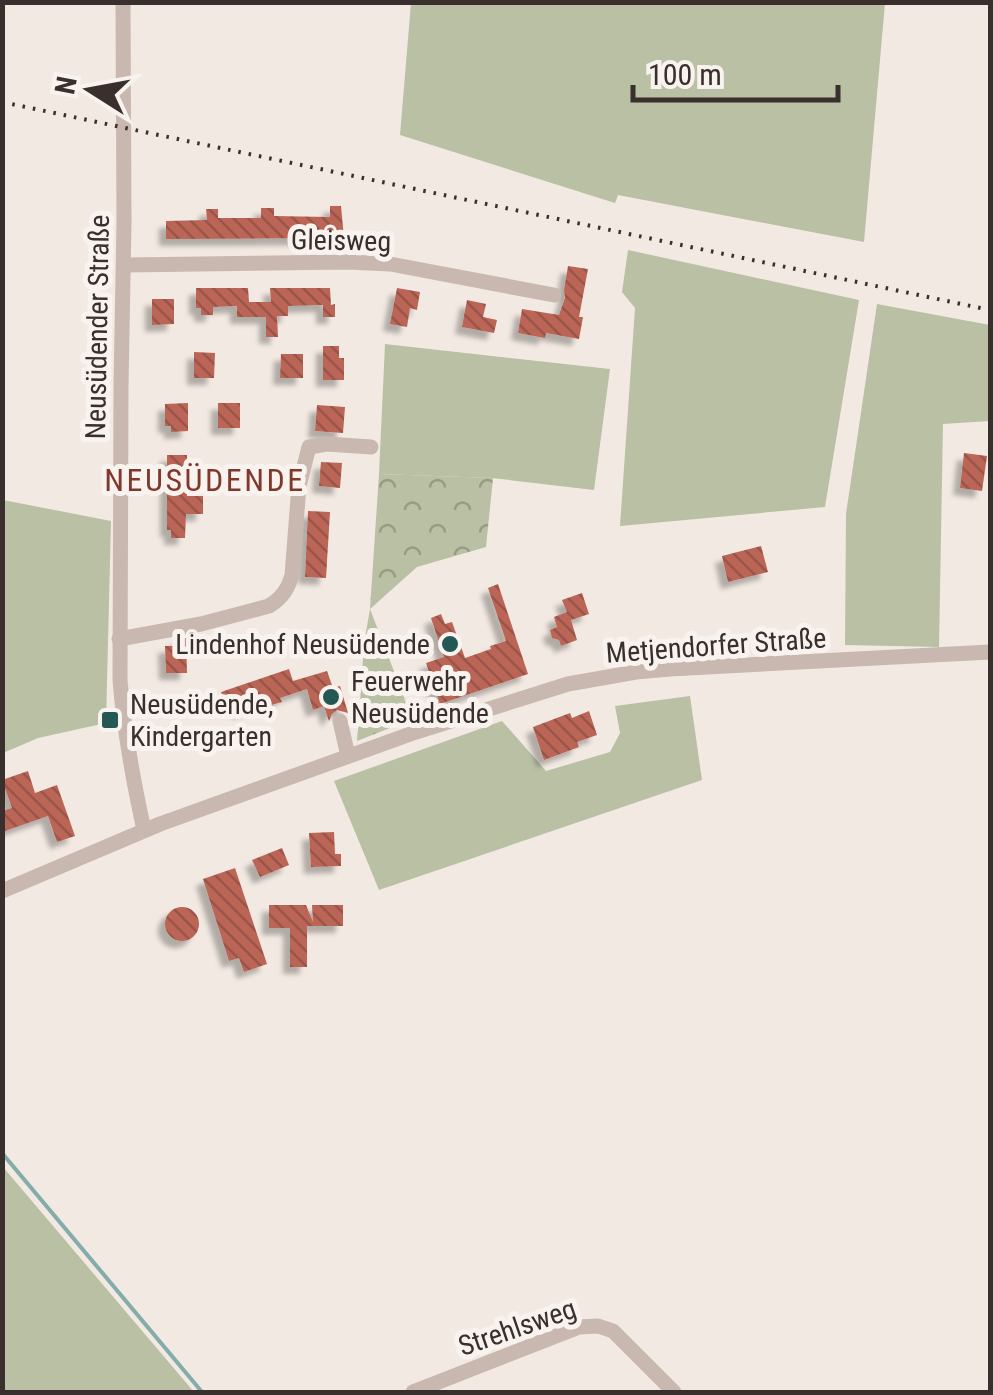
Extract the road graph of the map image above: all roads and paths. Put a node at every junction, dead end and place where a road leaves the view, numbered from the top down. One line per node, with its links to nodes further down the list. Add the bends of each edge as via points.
1 (123, 2): 2 (street, Neusüdender Straße)
2 (124, 265): 3 (street, Gleisweg, via 390,264); 5 (street, Neusüdender Straße)
3 (554, 295)
4 (371, 448): 5 (street, via 309,447 292,574 277,602)
5 (119, 639): 9 (street, Neusüdender Straße, via 123,727)
6 (990, 652): 8 (street, Metjendorfer Straße, via 617,675 540,692)
7 (340, 722): 8 (street)
8 (348, 756): 9 (street, Metjendorfer Straße)
9 (144, 830): 10 (street, Metjendorfer Straße)
10 (2, 891)
11 (413, 1392): 12 (street, Strehlsweg, via 579,1326 598,1326 613,1331)
12 (674, 1392)

